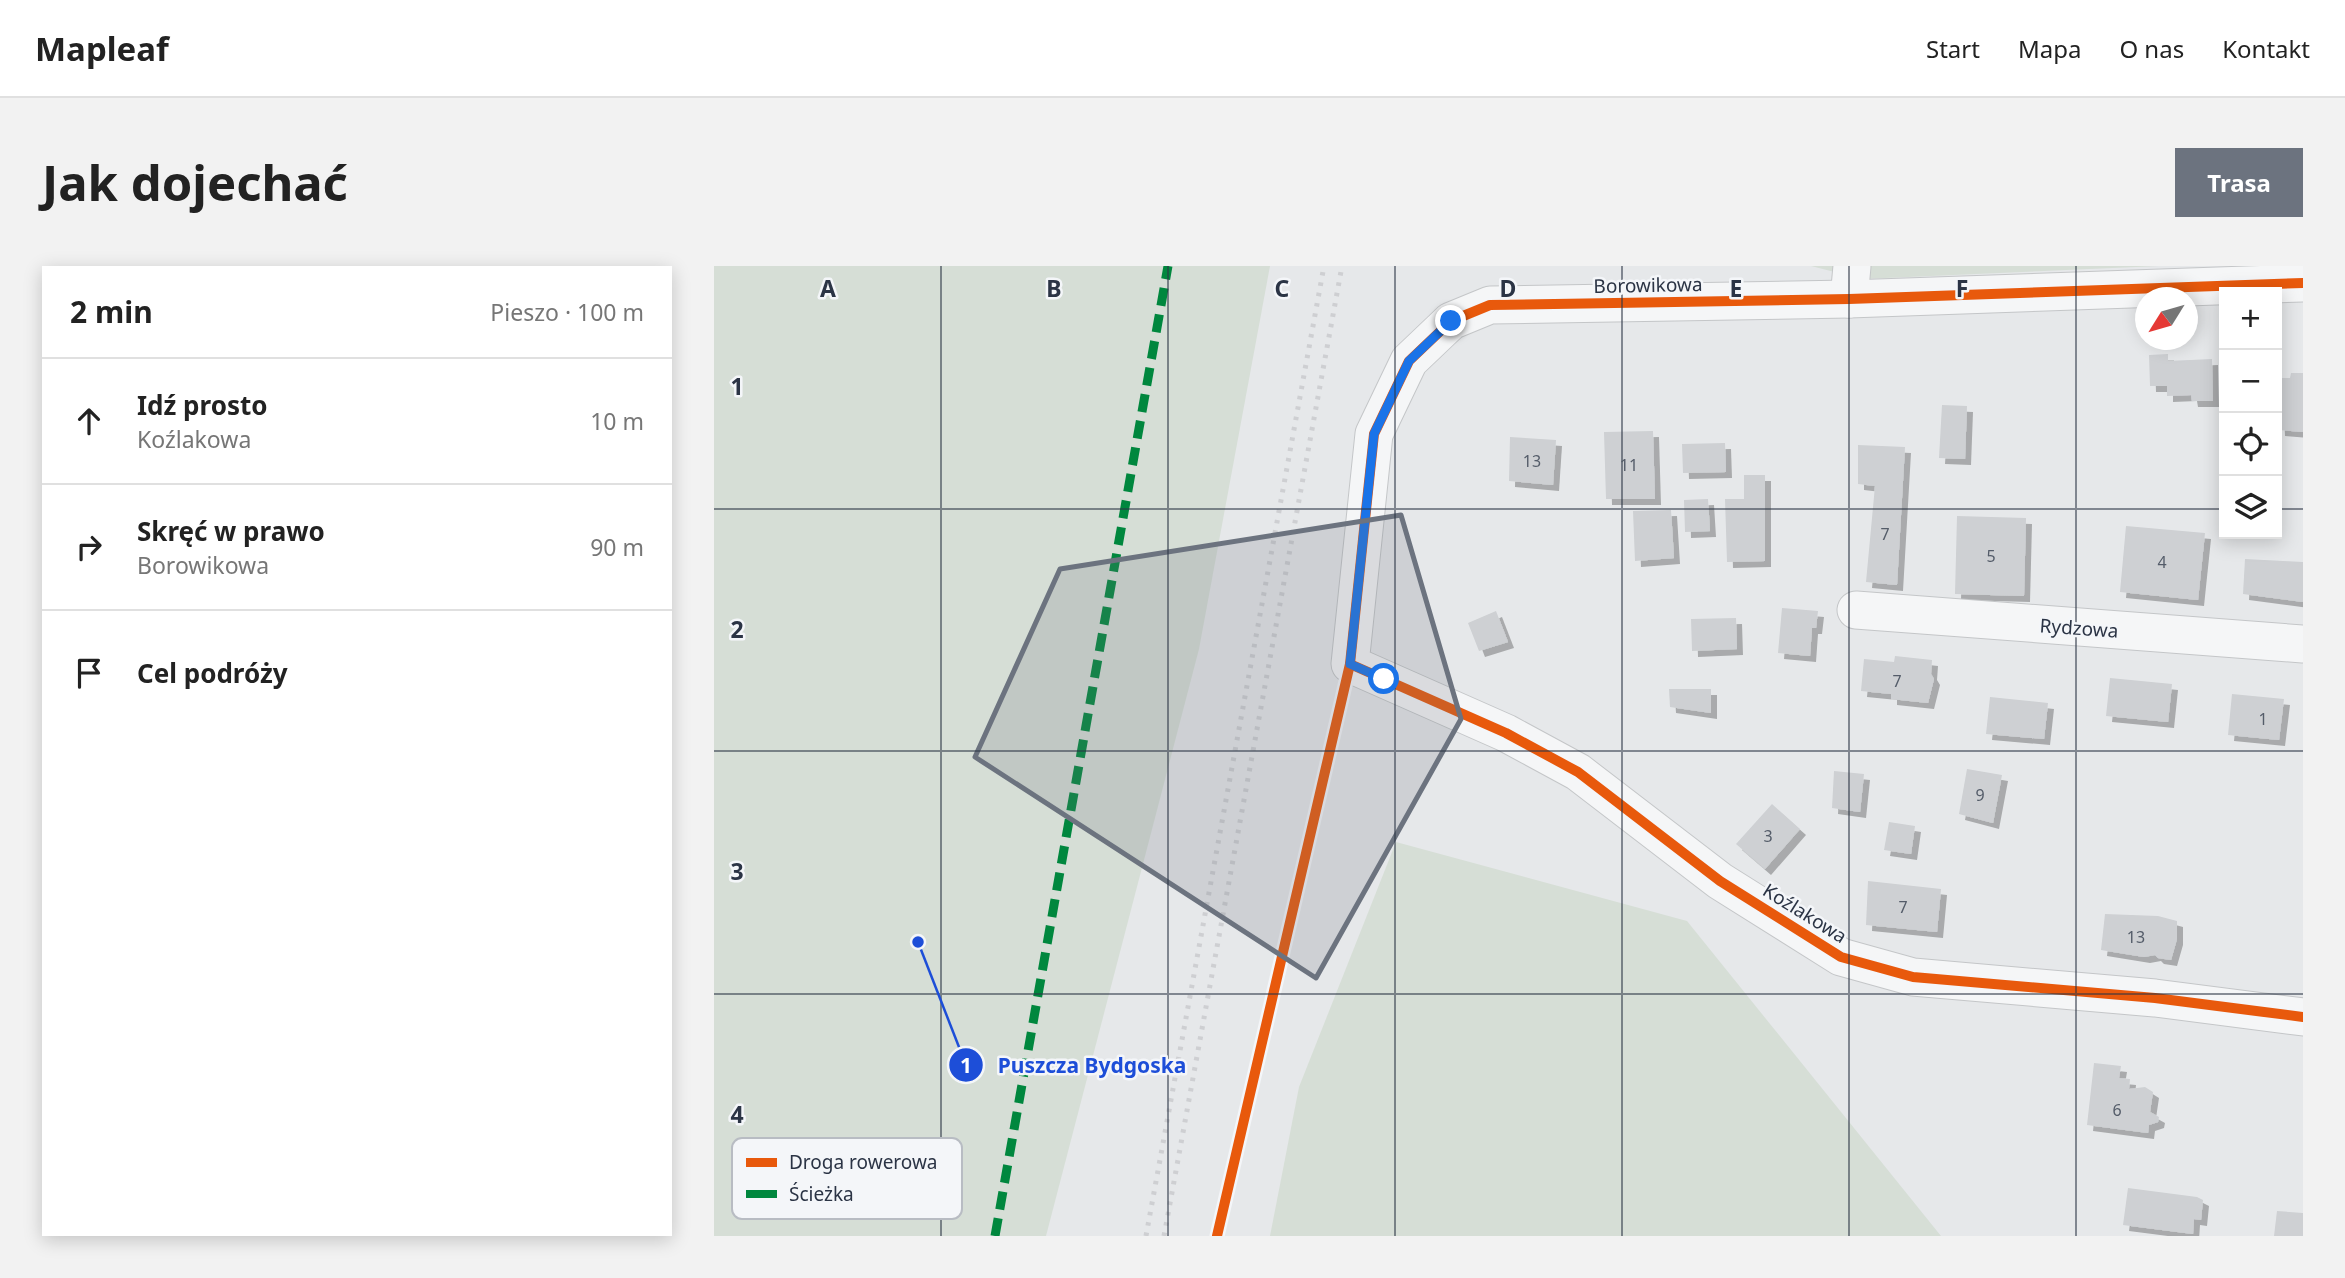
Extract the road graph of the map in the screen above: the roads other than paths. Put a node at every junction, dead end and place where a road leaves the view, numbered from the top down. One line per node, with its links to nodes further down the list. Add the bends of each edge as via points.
1 (1851, 282): 2 (street, Borowikowa); 5 (street, Borowikowa, via 1490,305 1451,321 1409,361 1374,434)
2 (2303, 283)
3 (1856, 610): 4 (street, Rydzowa)
4 (2303, 644)
5 (1350, 664): 6 (street, Koźlakowa, via 1506,733 1578,772 1720,881 1841,957 1913,977 2155,998)
6 (2303, 1017)

